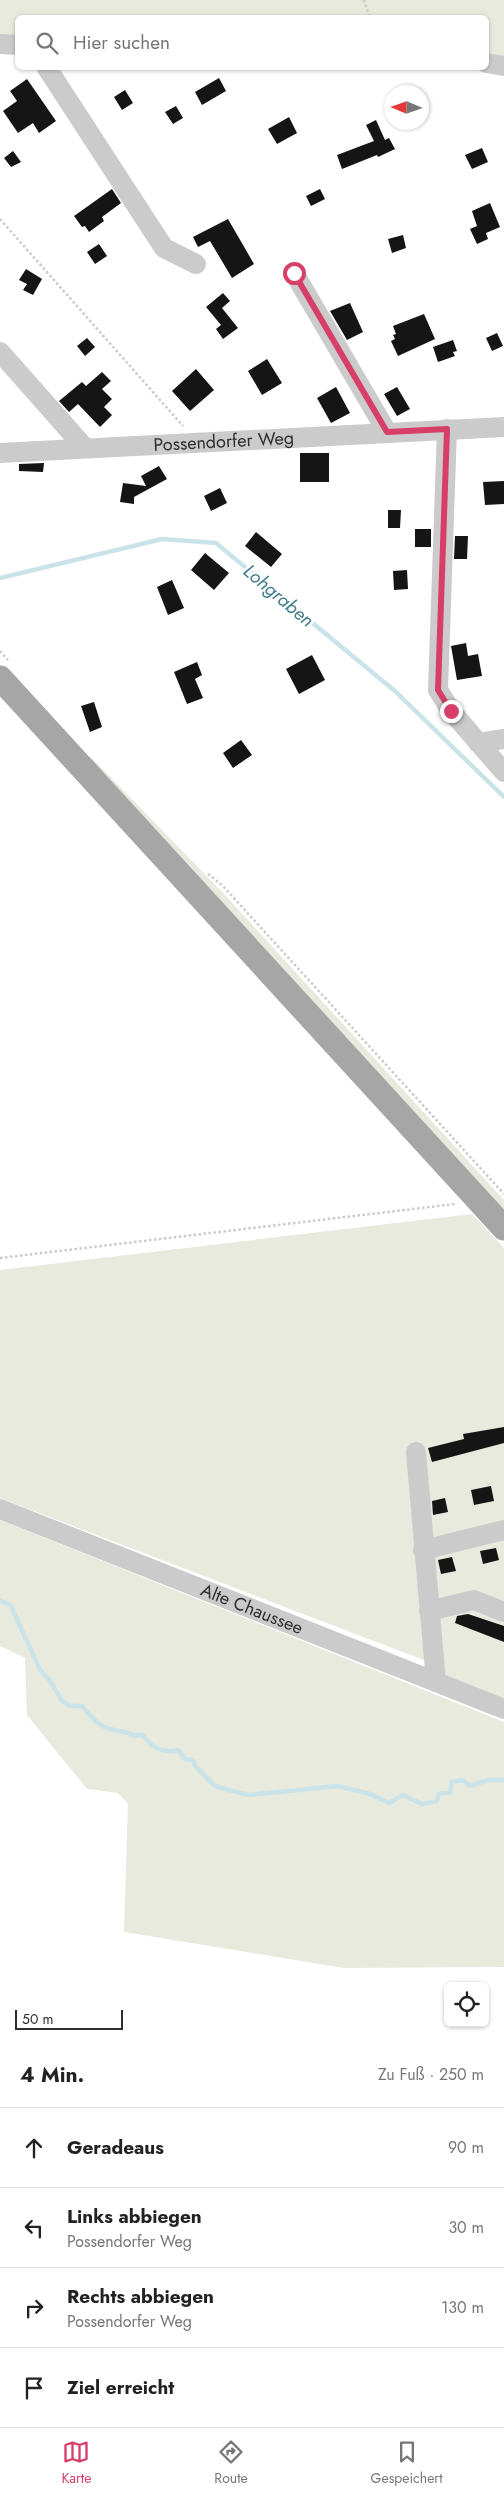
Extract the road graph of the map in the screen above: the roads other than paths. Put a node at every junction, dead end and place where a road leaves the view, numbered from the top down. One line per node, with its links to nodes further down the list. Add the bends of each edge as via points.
1 (0, 44): 2 (street)
2 (15, 45)
3 (489, 64): 4 (street)
4 (504, 66)
5 (49, 70): 6 (street, via 164,248)
6 (196, 264)
7 (294, 273): 11 (street)
8 (0, 352): 12 (street)
9 (504, 426): 10 (street, Possendorfer Weg)
10 (447, 429): 11 (street, Possendorfer Weg); 16 (street, via 438,690)
11 (387, 432): 12 (street, Possendorfer Weg)
12 (85, 448): 13 (street, Possendorfer Weg)
13 (0, 453)
14 (6, 672): 18 (main road, via 69,754)
15 (504, 739): 16 (street)
16 (478, 743): 17 (street)
17 (504, 772)
18 (504, 1228)
19 (416, 1452): 22 (street)
20 (0, 1509): 25 (street, Alte Chaussee)
21 (504, 1530): 22 (street)
22 (423, 1550): 23 (street)
23 (429, 1610): 24 (street, via 474,1600); 25 (street)
24 (504, 1612)
25 (436, 1682): 26 (street, Alte Chaussee)
26 (504, 1709)

